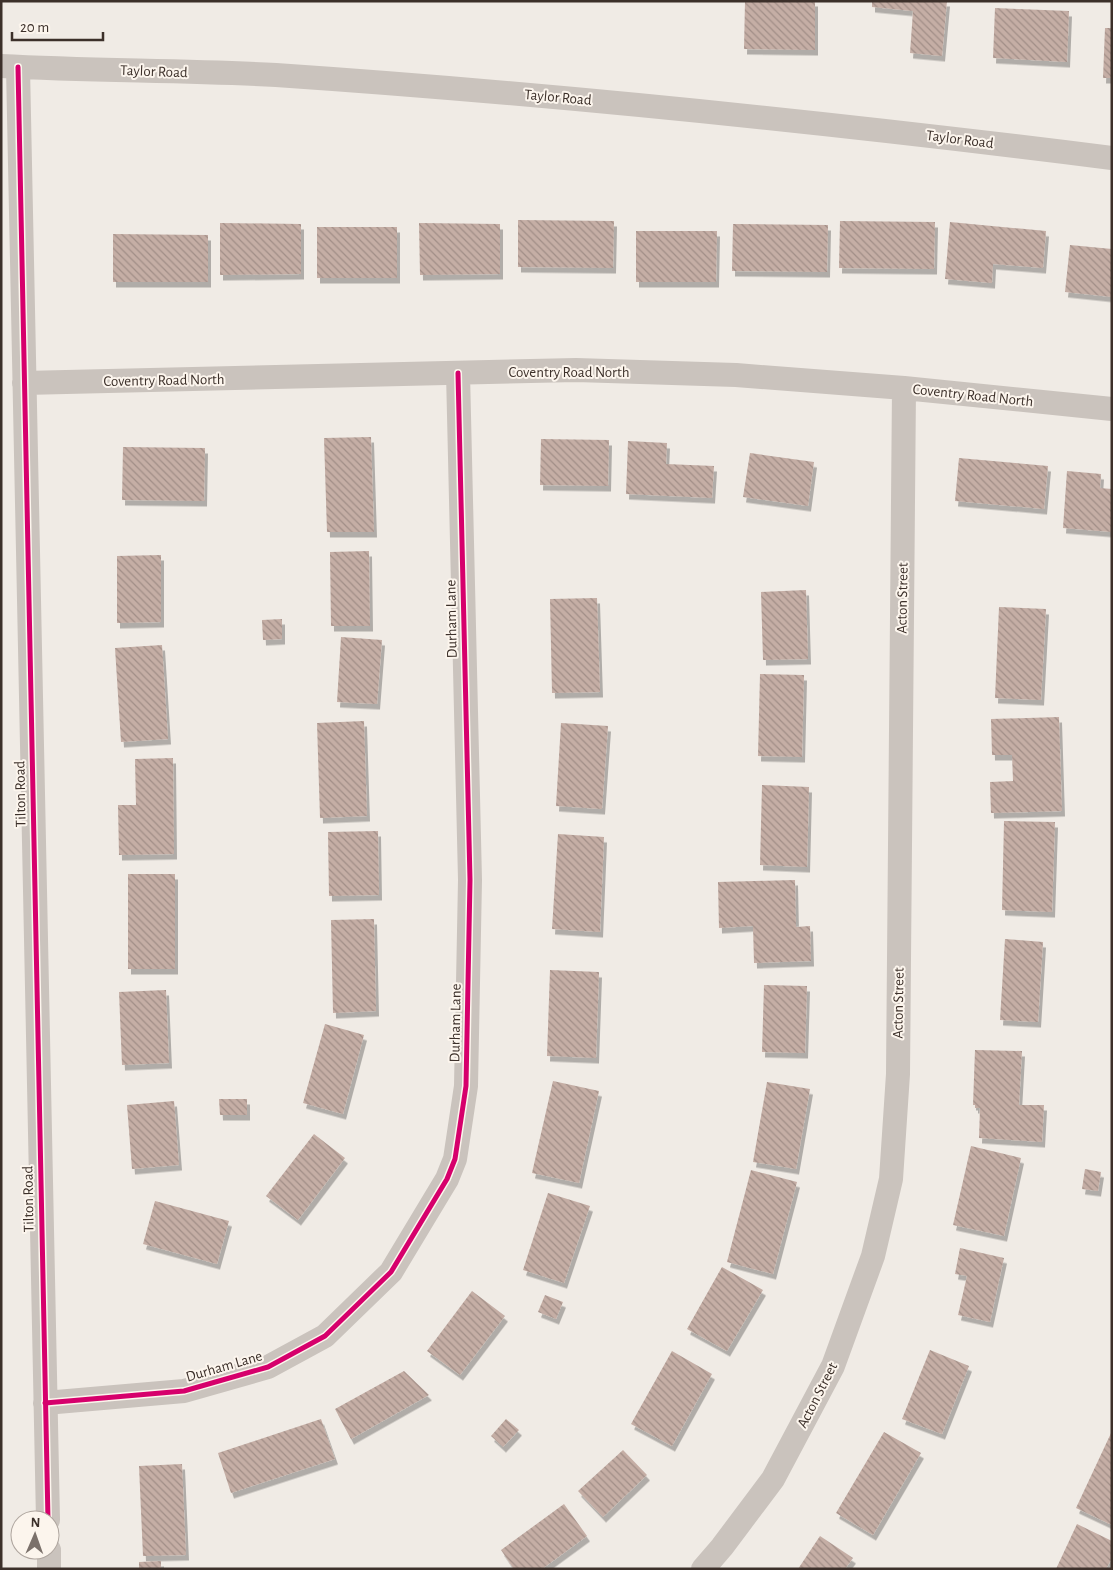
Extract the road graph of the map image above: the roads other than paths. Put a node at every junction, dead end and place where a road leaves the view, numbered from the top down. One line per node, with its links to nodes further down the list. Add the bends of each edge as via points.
1 (10, 66): 2 (street, Taylor Road, via 273,75 572,97 852,125); 4 (street, Tilton Road)
2 (1112, 158)
3 (458, 373): 4 (street, Coventry Road North); 5 (street, Coventry Road North, via 576,370 727,374); 7 (street, Durham Lane, via 470,889 466,1086 455,1159 447,1179 391,1272 325,1336 268,1367 184,1391)
4 (24, 383): 7 (street, Tilton Road)
5 (904, 388): 6 (street, Coventry Road North); 9 (street, Acton Street, via 898,1074 891,1179 873,1256 834,1366 773,1479)
6 (1112, 409)
7 (45, 1403): 8 (street, Tilton Road)
8 (48, 1510)
9 (703, 1569)

